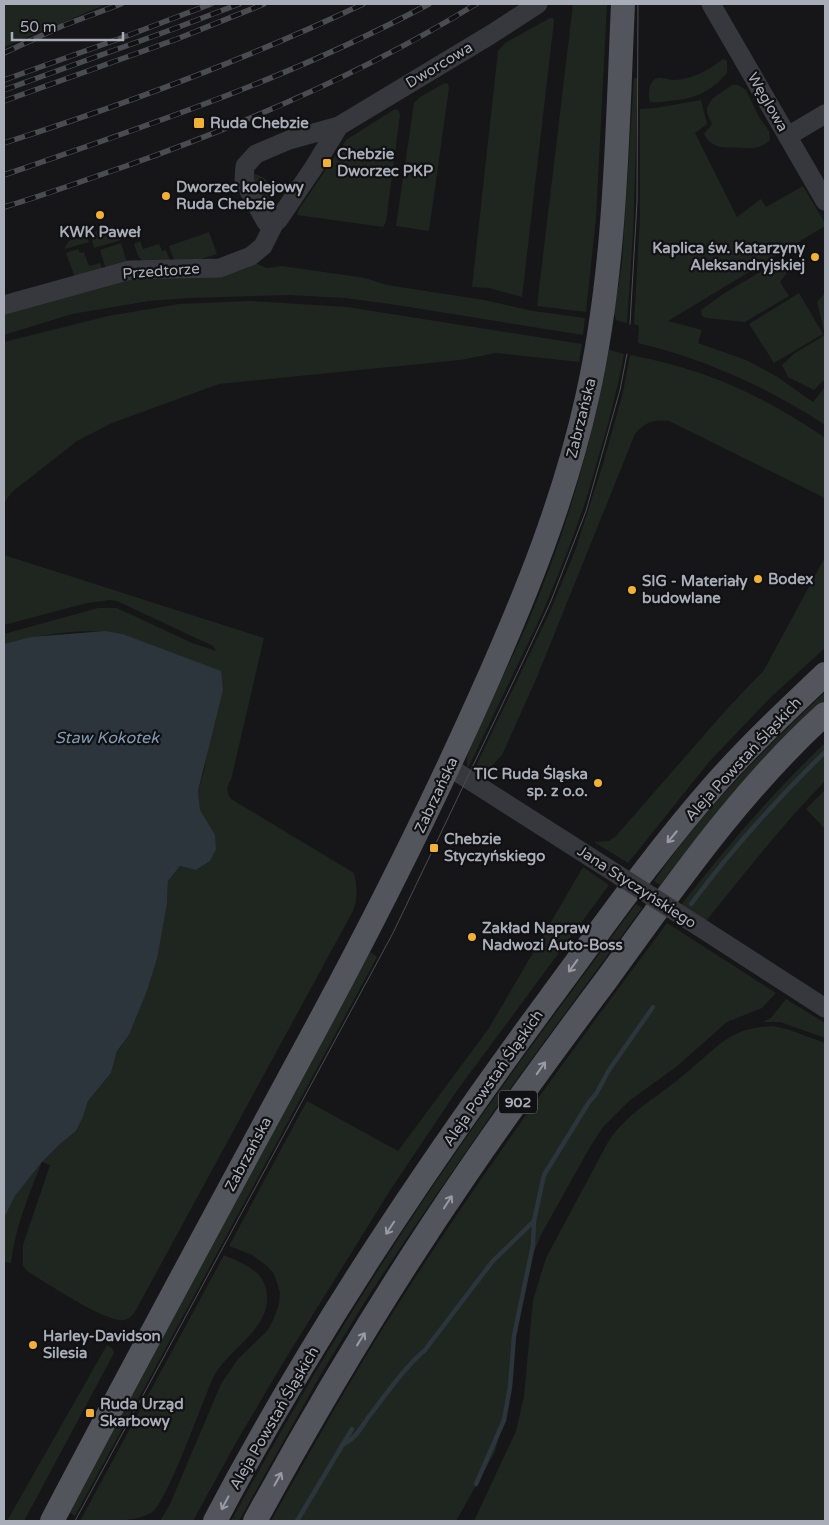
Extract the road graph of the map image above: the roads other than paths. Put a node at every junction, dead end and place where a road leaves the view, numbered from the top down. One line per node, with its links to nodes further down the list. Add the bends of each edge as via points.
1 (538, 4): 5 (street, Dworcowa)
2 (623, 4): 14 (main road, Zabrzańska, via 611,225 599,333 586,402 536,567)
3 (711, 4): 6 (street, Węglowa)
4 (825, 114): 6 (street)
5 (339, 126): 7 (street, Dworcowa); 8 (street, Dworcowa)
6 (788, 136): 9 (street, Węglowa)
7 (289, 140): 8 (street, via 309,150); 10 (street, Dworcowa, via 256,154 245,166 244,180 253,199 266,222)
8 (314, 167): 10 (street, Dworcowa)
9 (825, 201)
10 (274, 224): 11 (street, Przedtorze, via 264,246 251,256 220,268 130,270)
11 (4, 305)
12 (825, 674): 17 (main road, Aleja Powstań Śląskich / 902, one-way to 17, via 717,782 659,852 511,1050 356,1280)
13 (825, 714): 18 (main road, Aleja Powstań Śląskich / 902, one-way to 13, via 321,1403 467,1173 700,852 769,770)
14 (449, 767): 15 (street, Jana Styczyńskiego, bridge); 16 (main road, Zabrzańska, via 382,903)
15 (825, 1008)
16 (52, 1521)
17 (215, 1521)
18 (255, 1521)

